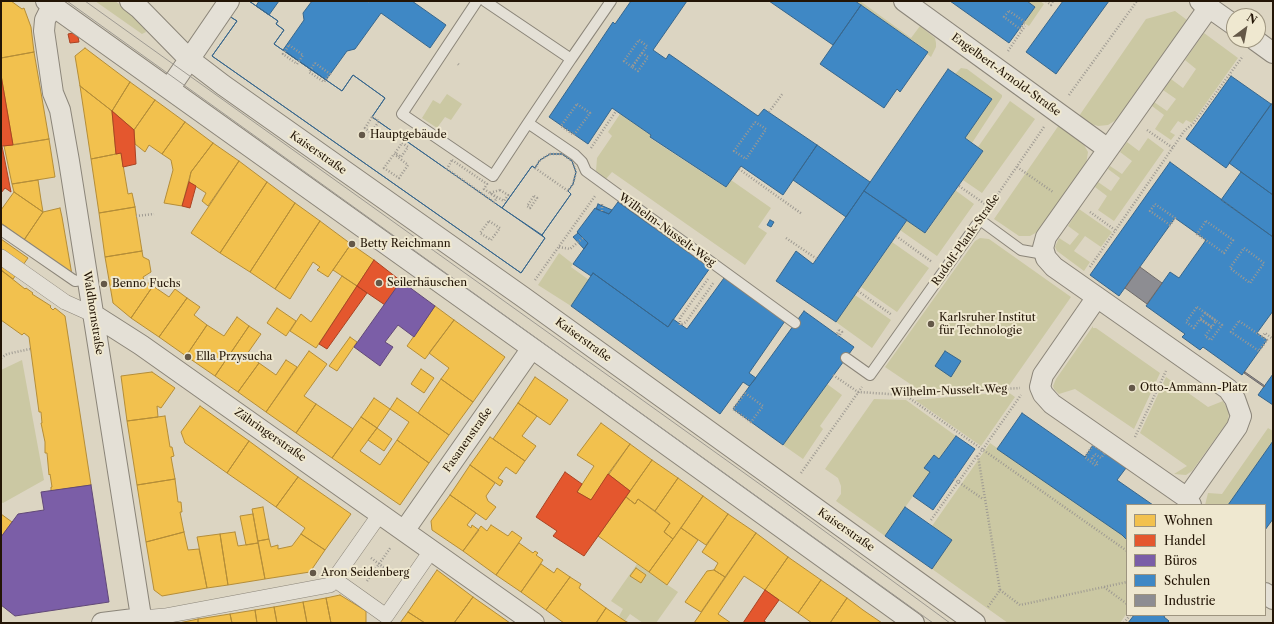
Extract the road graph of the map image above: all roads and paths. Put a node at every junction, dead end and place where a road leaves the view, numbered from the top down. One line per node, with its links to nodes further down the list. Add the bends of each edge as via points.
1 (130, 1): 19 (street, Kaiserstraße)
2 (229, 1): 19 (street)
3 (485, 1): 20 (lane)
4 (611, 1): 20 (lane)
5 (904, 1): 26 (street, Engelbert-Arnold-Straße)
6 (1046, 1): 7 (path, via 1051,5)
7 (1053, 1)
8 (1137, 1): 26 (path, Rudolf-Plank-Straße)
9 (473, 2): 29 (lane, via 402,114 493,176)
10 (49, 4): 23 (street); 67 (street, Waldhornstraße, via 44,31)
11 (1205, 4): 13 (street); 28 (street)
12 (1004, 17): 12 (path, via 1009,11 1025,22 1020,29)
13 (1226, 19)
14 (1025, 26): 15 (path)
15 (1013, 43)
16 (289, 45): 16 (path, via 283,54 297,64 303,55)
17 (1264, 48): 34 (path, via 1242,57)
18 (642, 53): 22 (path); 22 (path, via 648,57 641,67 638,71); 22 (path, via 647,46 639,40 624,61)
19 (189, 59): 23 (street); 114 (street, Kaiserstraße)
20 (571, 59): 29 (lane)
21 (315, 63): 21 (path, via 309,72 324,82 330,74)
22 (632, 67)
23 (169, 89): 81 (street)
24 (783, 93): 27 (path)
25 (616, 111): 37 (path)
26 (1057, 111): 33 (street, Engelbert-Arnold-Straße); 38 (path, Rudolf-Plank-Straße)
27 (769, 112)
28 (1130, 118): 33 (street); 34 (path)
29 (528, 123): 37 (lane, Wilhelm-Nusselt-Weg)
30 (561, 126): 30 (path, via 574,135 590,113 576,104)
31 (371, 133): 31 (path, via 379,121 372,117 365,128)
32 (402, 143): 32 (path, via 408,147 401,157 395,153)
33 (1108, 148): 45 (street)
34 (1173, 148): 54 (path)
35 (751, 151): 35 (path, via 766,129 755,122 734,151 746,159)
36 (394, 154): 36 (path, via 408,165 399,178 384,168)
37 (582, 162): 41 (lane, Wilhelm-Nusselt-Weg, via 586,171)
38 (1017, 167): 45 (path); 47 (path, Rudolf-Plank-Straße)
39 (739, 169): 49 (path)
40 (551, 180): 40 (path, via 568,191 576,172 572,161 562,154 550,154 540,160 535,168)
41 (603, 184): 58 (path); 76 (lane, Wilhelm-Nusselt-Weg)
42 (959, 186): 47 (path)
43 (490, 193): 43 (path, via 500,190 508,194 504,201)
44 (534, 196): 44 (path, via 537,198 530,208 527,206)
45 (1071, 202): 54 (path); 60 (street, via 1046,237)
46 (1155, 204): 46 (path, via 1175,218 1170,225 1150,211)
47 (989, 207): 51 (path, Rudolf-Plank-Straße)
48 (154, 214): 50 (path)
49 (802, 214)
50 (136, 216)
51 (980, 220): 60 (lane, via 1021,250); 64 (lane, Rudolf-Plank-Straße)
52 (489, 221): 52 (path, via 500,228 491,240 480,233)
53 (1, 230): 67 (lane, via 75,281)
54 (1115, 230): 69 (path)
55 (896, 236): 64 (path)
56 (583, 238): 58 (path, via 570,248)
57 (786, 238): 62 (path)
58 (559, 247): 68 (path)
59 (1224, 253): 59 (path, via 1197,234 1206,222 1233,240)
60 (1044, 254): 69 (street, via 1054,266)
61 (1, 257): 73 (street, Zähringerstraße, via 65,302)
62 (816, 259)
63 (1230, 268): 63 (path, via 1244,248 1264,262 1250,282)
64 (944, 270): 77 (lane, Rudolf-Plank-Straße)
65 (710, 276): 66 (path, via 680,318 680,324 686,322)
66 (718, 277)
67 (88, 279): 73 (street, Waldhornstraße)
68 (533, 284)
69 (1079, 284): 71 (street)
70 (858, 291): 77 (path)
71 (1097, 297): 83 (street); 88 (street)
72 (1204, 313): 74 (path); 74 (path, via 1197,307 1186,322 1194,328); 75 (path)
73 (94, 315): 100 (street, Zähringerstraße, via 148,349); 115 (street, Waldhornstraße)
74 (1200, 319): 78 (path)
75 (1216, 321): 78 (path); 78 (path, via 1222,325 1211,340 1206,336)
76 (795, 323)
77 (906, 325): 87 (lane, Rudolf-Plank-Straße)
78 (1212, 327)
79 (1262, 337): 79 (path, via 1267,340 1259,351 1231,332 1239,321); 80 (path, via 1265,333)
80 (1273, 339)
81 (532, 348): 102 (street, Fasanenstraße); 118 (street)
82 (30, 349): 84 (path, via 6,354)
83 (1175, 352): 94 (path); 99 (street, via 1232,394 1241,416 1237,427)
84 (1, 358)
85 (846, 358): 87 (lane)
86 (833, 375): 89 (path)
87 (870, 375): 89 (path)
88 (1032, 390): 91 (path, Wilhelm-Nusselt-Weg); 92 (path); 94 (street, via 1043,394 1052,404)
89 (858, 392): 91 (path, Wilhelm-Nusselt-Weg); 95 (path)
90 (745, 393): 90 (path, via 763,406 751,422 733,409)
91 (905, 395): 92 (path)
92 (982, 450): 93 (path); 104 (path)
93 (978, 456): 97 (path); 98 (path)
94 (1126, 456): 99 (street)
95 (800, 475)
96 (954, 479): 97 (path)
97 (959, 482): 98 (path); 101 (path)
98 (984, 499): 112 (path)
99 (1189, 502)
100 (380, 514): 102 (street, Zähringerstraße); 108 (street)
101 (931, 520)
102 (399, 538): 103 (street, Zähringerstraße); 106 (path)
103 (431, 551): 108 (street, via 386,616); 117 (street, Zähringerstraße)
104 (1126, 551)
105 (367, 555): 106 (path)
106 (379, 564): 107 (path); 110 (path)
107 (396, 576)
108 (334, 579): 115 (street, via 328,586)
109 (1126, 582): 111 (path)
110 (365, 584)
111 (1103, 587): 112 (path, via 1020,605); 113 (path)
112 (1000, 590): 114 (path)
113 (1126, 603)
114 (980, 617)
115 (142, 621): 116 (street)
116 (102, 623)
117 (534, 623)
118 (914, 623)

